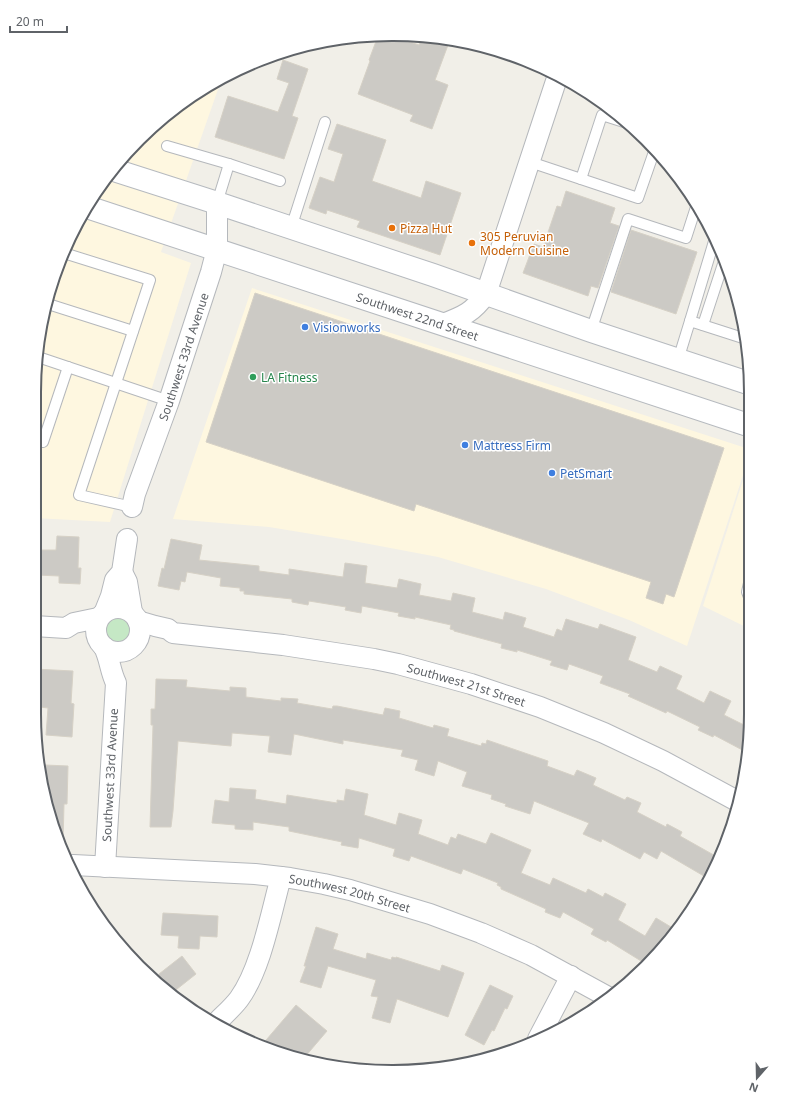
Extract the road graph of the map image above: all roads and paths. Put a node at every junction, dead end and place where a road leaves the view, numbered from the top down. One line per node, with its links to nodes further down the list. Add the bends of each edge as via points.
1 (556, 81): 6 (street)
2 (611, 118): 9 (lane, via 602,115)
3 (325, 122): 14 (lane)
4 (167, 146): 7 (lane)
5 (652, 156): 9 (lane, via 638,198)
6 (530, 162): 9 (lane); 19 (street)
7 (229, 164): 10 (lane); 11 (lane)
8 (119, 172): 11 (main road)
9 (581, 179)
10 (280, 181)
11 (217, 203): 14 (main road); 16 (street, Southwest 33rd Avenue)
12 (93, 209): 16 (main road, Southwest 22nd Street)
13 (694, 212): 24 (lane, via 686,238 628,219)
14 (291, 228): 19 (main road)
15 (712, 247): 21 (lane)
16 (216, 249): 22 (main road, Southwest 22nd Street); 32 (street, Southwest 33rd Avenue, via 211,272)
17 (69, 255): 25 (lane, via 150,280)
18 (721, 270): 23 (lane)
19 (486, 294): 22 (street, via 470,312); 24 (main road)
20 (52, 305): 25 (lane)
21 (690, 321): 23 (lane); 28 (lane)
22 (443, 324): 33 (main road, Southwest 22nd Street)
23 (704, 326): 26 (lane)
24 (591, 330): 28 (main road)
25 (133, 331): 31 (lane)
26 (739, 337)
27 (43, 359): 29 (lane)
28 (678, 360): 30 (main road)
29 (68, 367): 31 (lane); 34 (lane)
30 (744, 382)
31 (116, 383): 32 (lane); 35 (lane, via 79,495)
32 (169, 400): 35 (street, Southwest 33rd Avenue)
33 (744, 423)
34 (43, 442)
35 (132, 507)
36 (127, 539): 37 (street)
37 (122, 572): 38 (street, via 115,580); 39 (street, via 127,582)
38 (102, 615): 39 (street, via 112,608 119,608 126,609); 41 (street); 43 (street, via 95,630)
39 (135, 617): 42 (street, Southwest 21st Street); 44 (street, via 140,626 140,633)
40 (41, 626): 41 (street)
41 (66, 628): 43 (street)
42 (173, 633): 44 (street, Southwest 21st Street, via 166,639 146,640); 46 (street, Southwest 21st Street, via 283,645 374,659 471,684 604,732)
43 (102, 645): 44 (street, via 115,652); 45 (street, Southwest 33rd Avenue)
44 (131, 647): 45 (street, Southwest 33rd Avenue)
45 (116, 683): 48 (street, Southwest 33rd Avenue)
46 (733, 798)
47 (75, 865): 48 (street, Southwest 20th Street)
48 (105, 867): 49 (street, Southwest 20th Street)
49 (281, 877): 50 (street, Southwest 20th Street, via 350,890 417,910 458,924 531,955); 52 (street, via 253,974 239,999)
50 (571, 976): 51 (street, Southwest 20th Street); 53 (street)
51 (603, 994)
52 (220, 1019)
53 (542, 1032)

